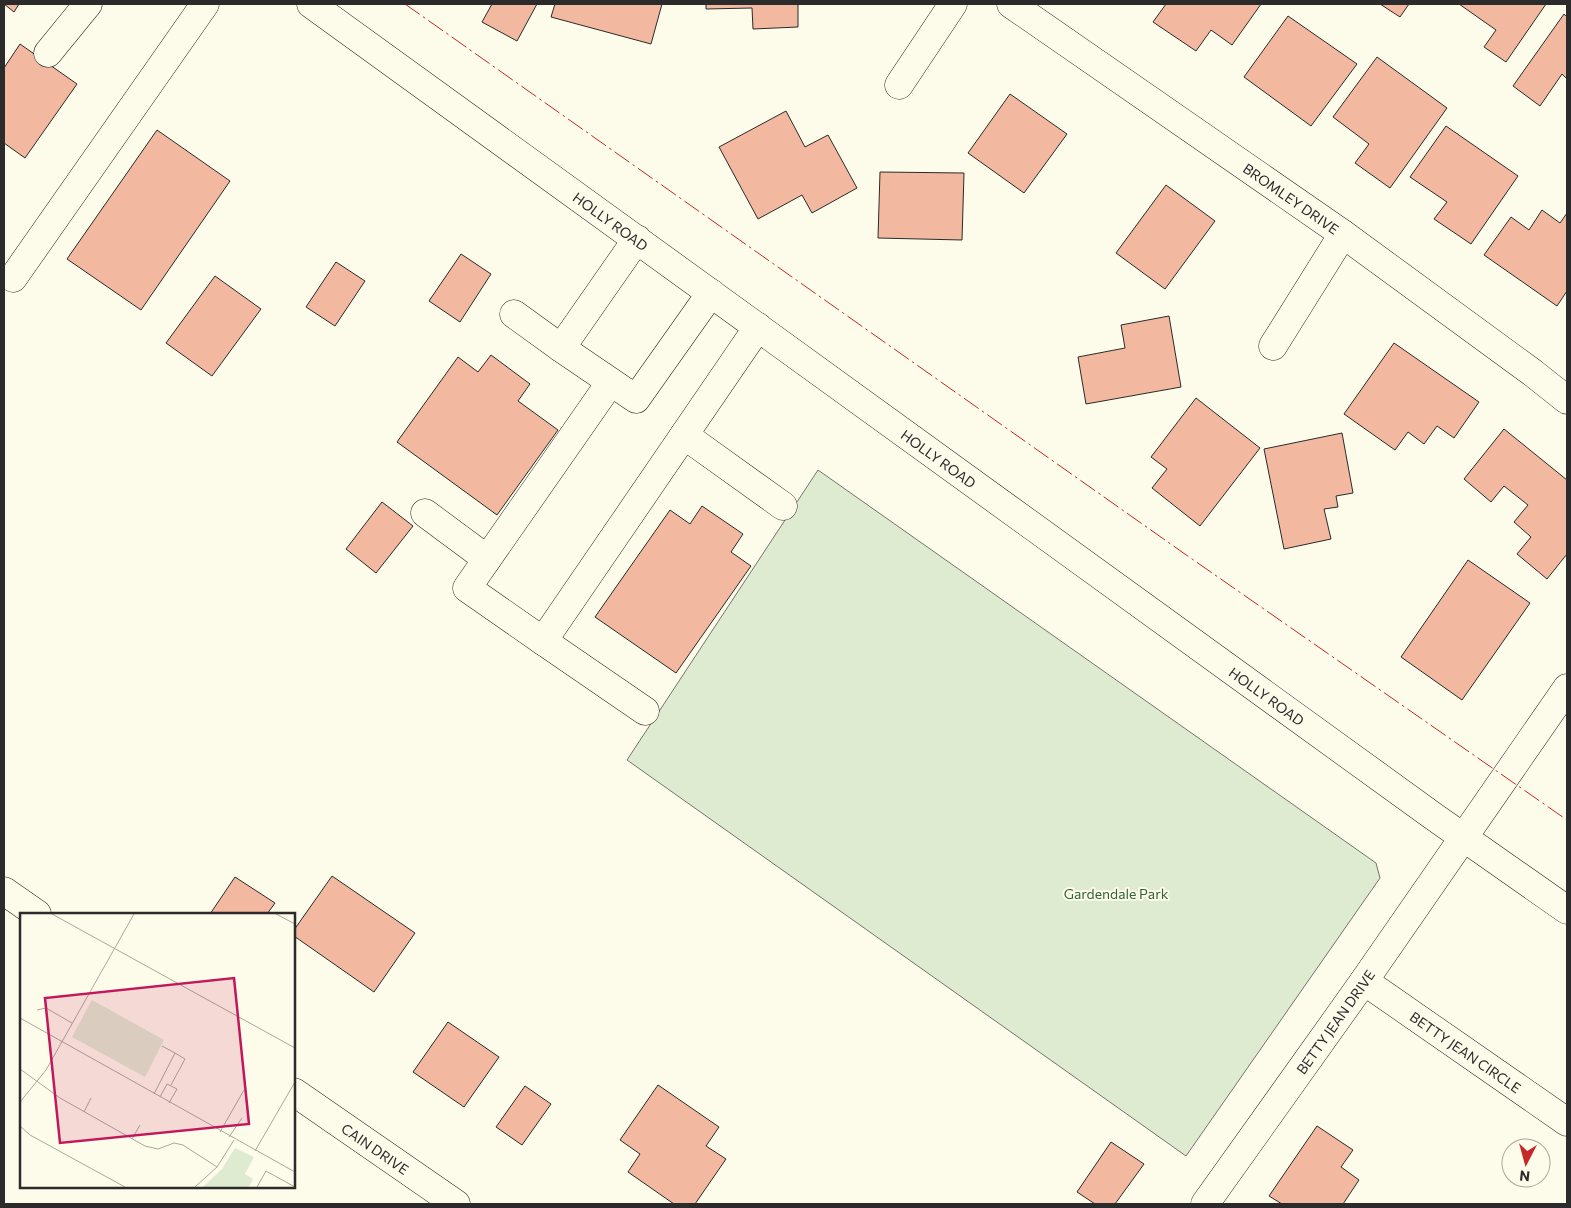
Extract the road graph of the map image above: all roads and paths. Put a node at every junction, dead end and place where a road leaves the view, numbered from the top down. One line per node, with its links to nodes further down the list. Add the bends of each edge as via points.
1 (88, 4): 6 (street)
2 (205, 4): 10 (street)
3 (311, 4): 9 (street, HOLLY ROAD)
4 (953, 4): 7 (street)
5 (1011, 4): 8 (street, BROMLEY DRIVE)
6 (48, 53)
7 (899, 85)
8 (1343, 234): 14 (street); 17 (street, BROMLEY DRIVE)
9 (637, 239): 11 (street, HOLLY ROAD); 15 (street)
10 (12, 278)
11 (711, 293): 13 (street, HOLLY ROAD); 16 (street, via 636,400)
12 (514, 314): 15 (street)
13 (758, 327): 18 (street); 25 (street, HOLLY ROAD)
14 (1273, 346)
15 (561, 348): 16 (street)
16 (610, 383): 21 (street)
17 (1567, 400)
18 (684, 434): 19 (street); 22 (street)
19 (783, 506)
20 (425, 513): 21 (street)
21 (487, 559): 22 (street, via 467,588)
22 (543, 641): 24 (street)
23 (1567, 688): 25 (street, BETTY JEAN DRIVE)
24 (645, 711)
25 (1463, 837): 27 (street, HOLLY ROAD); 29 (street, BETTY JEAN DRIVE)
26 (4, 891): 28 (street)
27 (1567, 910)
28 (36, 913)
29 (1364, 982): 31 (street, BETTY JEAN CIRCLE); 33 (street, BETTY JEAN DRIVE)
30 (295, 1093): 32 (street, CAIN DRIVE)
31 (1567, 1122)
32 (456, 1204)
33 (1205, 1204)

